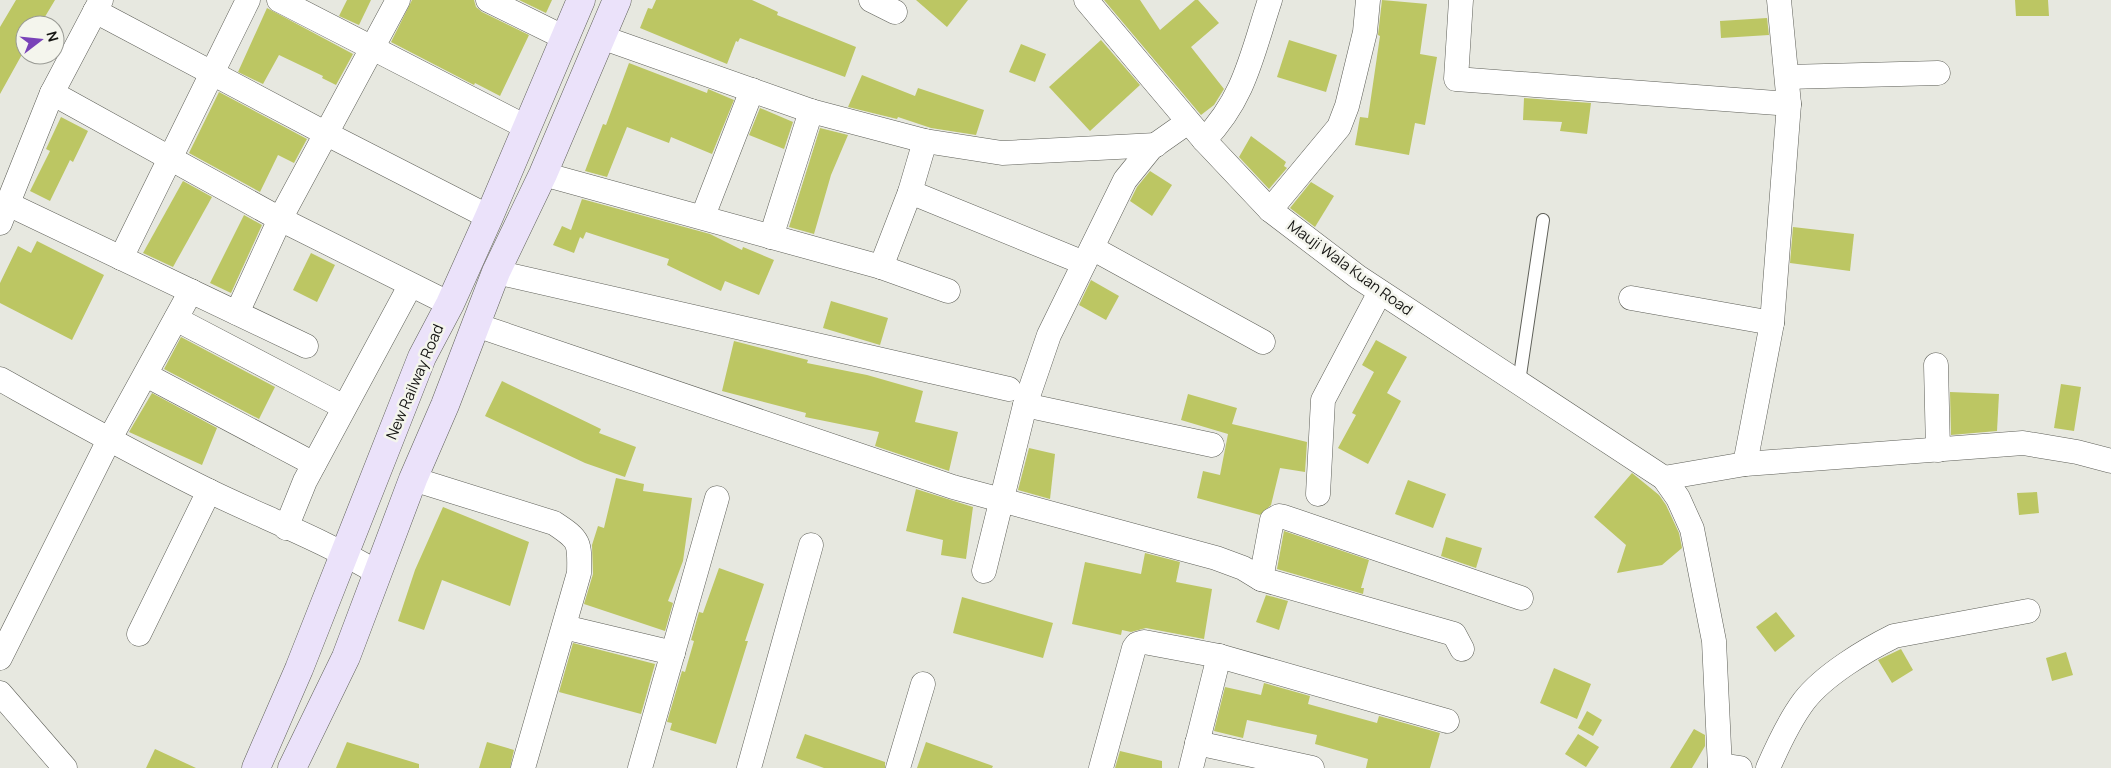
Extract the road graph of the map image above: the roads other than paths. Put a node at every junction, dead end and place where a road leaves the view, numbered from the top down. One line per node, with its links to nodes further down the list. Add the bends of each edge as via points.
1 (248, 0): 18 (street)
2 (279, 0): 17 (street)
3 (398, 0): 17 (street)
4 (488, 0): 16 (street)
5 (581, 0): 16 (main road, New Railway Road)
6 (617, 0): 15 (main road)
7 (871, 0): 14 (street)
8 (1086, 0): 25 (street, Mauji Wala Kuan Road)
9 (1270, 0): 28 (street, via 1238,96 1222,122)
10 (1368, 0): 34 (street, via 1366,32 1339,127)
11 (1461, 0): 23 (street, via 1456,79)
12 (1779, 0): 20 (street)
13 (98, 5): 18 (street); 22 (street)
14 (895, 12)
15 (601, 37): 21 (street); 32 (main road)
16 (565, 38): 26 (main road, New Railway Road)
17 (372, 47): 26 (street); 27 (street)
18 (211, 72): 27 (street); 31 (street)
19 (1938, 73): 20 (street)
20 (1787, 77): 23 (street)
21 (752, 90): 24 (street); 36 (street)
22 (52, 94): 31 (street); 35 (street)
23 (1788, 104): 53 (street)
24 (811, 111): 29 (street); 40 (street)
25 (1188, 122): 28 (street, Mauji Wala Kuan Road); 30 (street)
26 (528, 128): 37 (main road, New Railway Road)
27 (325, 133): 37 (street); 38 (street)
28 (1204, 140): 34 (street, Mauji Wala Kuan Road)
29 (925, 142): 30 (street, via 1002,153); 33 (street)
30 (1156, 145): 41 (street, via 1125,180)
31 (170, 158): 38 (street); 42 (street)
32 (543, 174): 36 (street); 44 (main road)
33 (910, 192): 41 (street); 43 (street)
34 (1270, 210): 48 (street, Mauji Wala Kuan Road)
35 (4, 213): 42 (street)
36 (703, 216): 40 (street)
37 (489, 217): 50 (main road, New Railway Road)
38 (280, 219): 45 (street); 51 (street)
39 (1543, 220): 60 (lane)
40 (771, 237): 43 (street)
41 (1088, 255): 55 (street); 61 (street)
42 (121, 258): 46 (street)
43 (881, 267): 47 (street)
44 (496, 272): 54 (main road); 61 (street)
45 (410, 286): 50 (street); 62 (street)
46 (191, 291): 51 (street); 52 (street)
47 (948, 291)
48 (1380, 292): 60 (street, Mauji Wala Kuan Road); 72 (street, via 1323,400)
49 (1631, 298): 53 (street)
50 (450, 304): 77 (main road, New Railway Road, via 422,356)
51 (237, 313): 56 (street)
52 (176, 319): 58 (street); 62 (street)
53 (1772, 323): 68 (street)
54 (476, 325): 70 (main road); 74 (street)
55 (1262, 342)
56 (306, 346)
57 (1936, 365): 65 (street)
58 (146, 375): 63 (street); 67 (street)
59 (0, 379): 63 (street)
60 (1519, 382): 69 (street, Mauji Wala Kuan Road)
61 (1017, 397): 64 (street); 74 (street)
62 (344, 407): 67 (street)
63 (109, 440): 71 (street); 88 (street)
64 (1212, 445)
65 (1938, 450): 66 (street, via 2023,443); 68 (street)
66 (2111, 461)
67 (314, 464): 75 (street)
68 (1745, 464): 69 (street)
69 (1664, 478): 93 (street, via 1678,498 1692,529 1714,641)
70 (413, 479): 79 (main road); 83 (street, via 554,523 574,536 580,551 579,573)
71 (209, 491): 75 (street); 84 (street)
72 (1318, 494)
73 (717, 498): 86 (street)
74 (1003, 502): 78 (street); 80 (street, via 1216,558)
75 (286, 528): 77 (street)
76 (811, 545): 99 (street)
77 (345, 553): 79 (street); 95 (main road, New Railway Road)
78 (984, 571)
79 (378, 573): 96 (main road, via 346,657)
80 (1261, 579): 81 (street, via 1272,520 1279,516); 85 (street, via 1454,634)
81 (1521, 598)
82 (2028, 611): 104 (street, via 1894,636 1874,646 1805,699 1785,731)
83 (564, 627): 86 (street); 97 (street)
84 (140, 634)
85 (1462, 648)
86 (672, 653): 98 (street)
87 (1219, 656): 91 (street); 92 (street); 101 (street, via 1150,642 1137,644)
88 (0, 658)
89 (923, 684): 100 (street)
90 (0, 693): 94 (street)
91 (1447, 720)
92 (1197, 743): 102 (street); 103 (street)
93 (1727, 767)
94 (65, 768)
95 (256, 768)
96 (292, 768)
97 (523, 768)
98 (640, 768)
99 (749, 768)
100 (898, 768)
101 (1101, 768)
102 (1190, 768)
103 (1312, 768)
104 (1768, 768)

